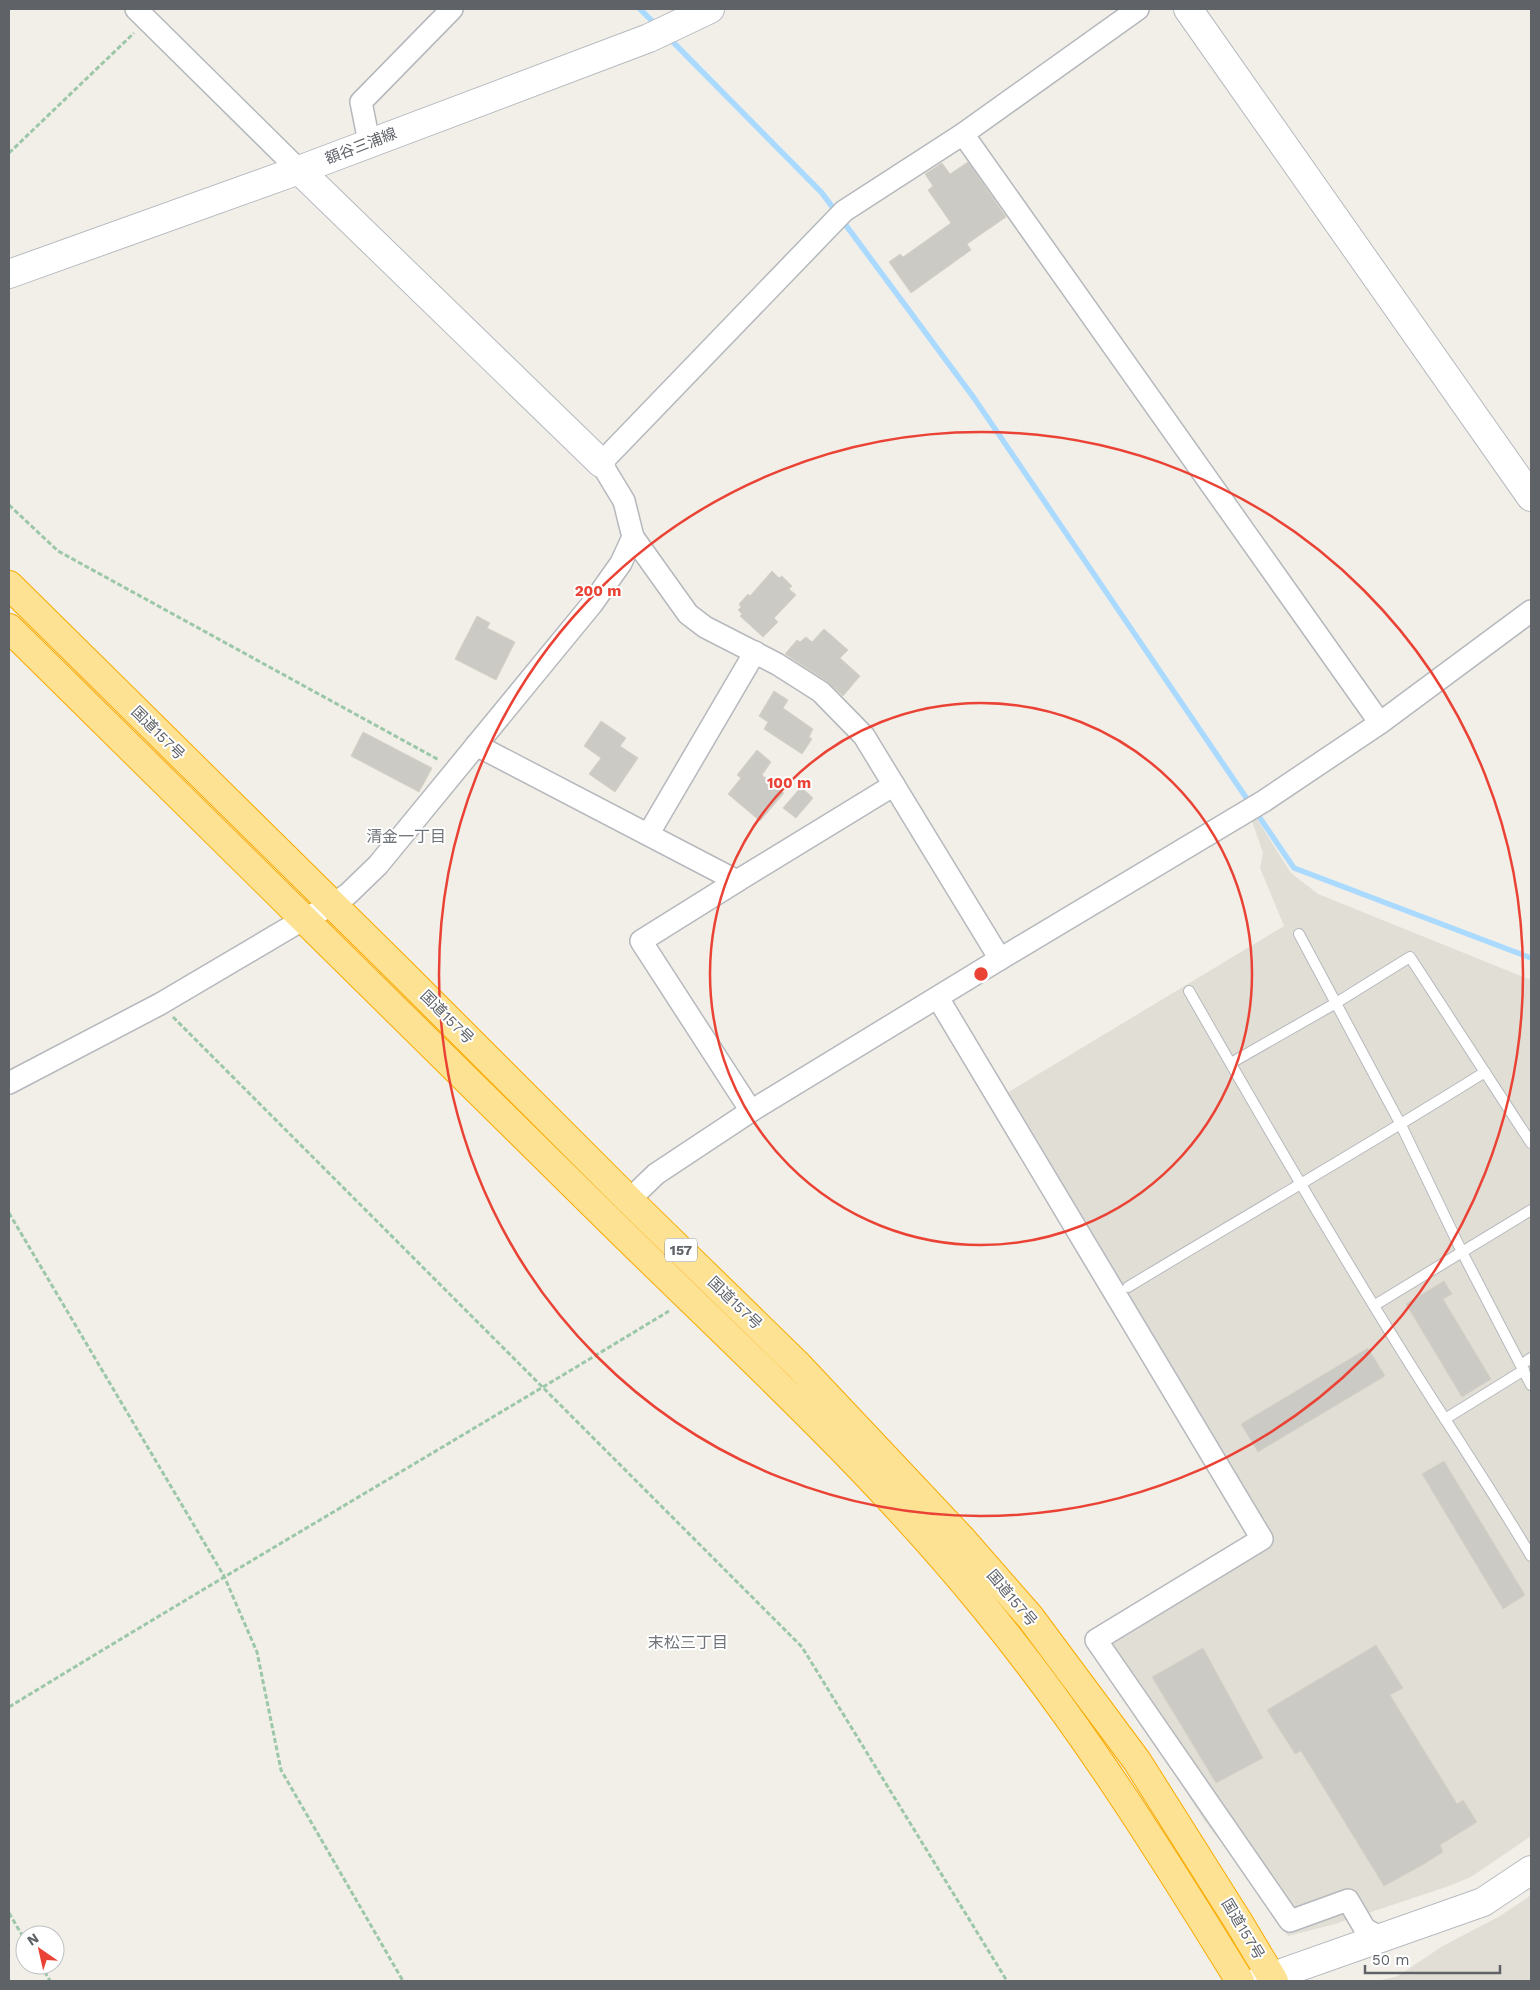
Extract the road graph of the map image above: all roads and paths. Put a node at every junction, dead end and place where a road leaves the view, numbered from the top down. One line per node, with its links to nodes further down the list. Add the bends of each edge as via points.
1 (452, 9): 7 (street, via 361,102)
2 (710, 9): 7 (street, 額谷三浦線, via 649,38)
3 (1138, 9): 6 (street)
4 (1188, 9): 12 (street)
5 (142, 14): 8 (path); 9 (street)
6 (964, 134): 11 (street, via 838,217); 19 (street)
7 (369, 142): 9 (street, 額谷三浦線)
8 (9, 153)
9 (298, 170): 10 (street, 額谷三浦線); 11 (street)
10 (9, 274)
11 (601, 463): 14 (street, via 624,501)
12 (1531, 497)
13 (9, 505): 21 (path, via 58,551)
14 (633, 537): 18 (street, via 688,614 705,627); 20 (street, via 621,563 592,604)
15 (9, 585): 25 (highway, 国道157号 / 157)
16 (1531, 611): 19 (street)
17 (9, 628): 26 (highway, 国道157号 / 157)
18 (755, 652): 22 (street, via 820,692 864,736); 23 (street)
19 (1380, 723): 28 (street, via 1264,801)
20 (476, 745): 21 (street); 23 (street)
21 (456, 770): 25 (street, via 378,865)
22 (894, 785): 24 (street); 28 (street)
23 (649, 833): 24 (street)
24 (737, 881): 36 (street, via 641,941)
25 (332, 905): 26 (street); 40 (highway, 国道157号 / 157)
26 (304, 919): 32 (street); 45 (highway, 国道157号 / 157)
27 (1299, 934): 31 (lane)
28 (1000, 959): 30 (street)
29 (1189, 990): 33 (lane)
30 (938, 998): 36 (street); 58 (street, via 1262,1539 1096,1640 1290,1921 1348,1900 1365,1929)
31 (1336, 1003): 33 (lane); 34 (lane, via 1410,957); 37 (lane)
32 (160, 1004): 35 (street); 50 (path)
33 (1231, 1063): 39 (lane)
34 (1485, 1072): 37 (lane); 38 (lane)
35 (9, 1083)
36 (751, 1111): 40 (street, via 656,1174)
37 (1401, 1125): 39 (lane); 43 (lane)
38 (1531, 1144)
39 (1302, 1183): 44 (lane); 46 (lane)
40 (629, 1200): 59 (highway, 国道157号 / 157, via 798,1365 941,1516 1030,1617 1137,1761 1238,1921)
41 (1531, 1210): 43 (lane)
42 (9, 1213): 53 (path)
43 (1462, 1252): 46 (lane); 48 (lane)
44 (1128, 1287)
45 (689, 1298): 50 (path); 62 (highway, 国道157号 / 157, via 835,1443 931,1544 988,1611 1112,1780)
46 (1374, 1305): 51 (lane)
47 (1531, 1358): 48 (lane)
48 (1522, 1368): 49 (lane); 51 (lane)
49 (1531, 1386)
50 (544, 1387): 53 (path); 61 (path, via 802,1646)
51 (1445, 1418): 52 (lane)
52 (1531, 1556)
53 (224, 1576): 54 (path); 60 (path, via 257,1652 281,1770)
54 (9, 1707)
55 (1531, 1870): 58 (street, via 1483,1902)
56 (9, 1913): 57 (path)
57 (16, 1925)
58 (1380, 1937): 59 (street)
59 (1269, 1980)
60 (403, 1981)
61 (1006, 1981)
62 (1240, 1981)

